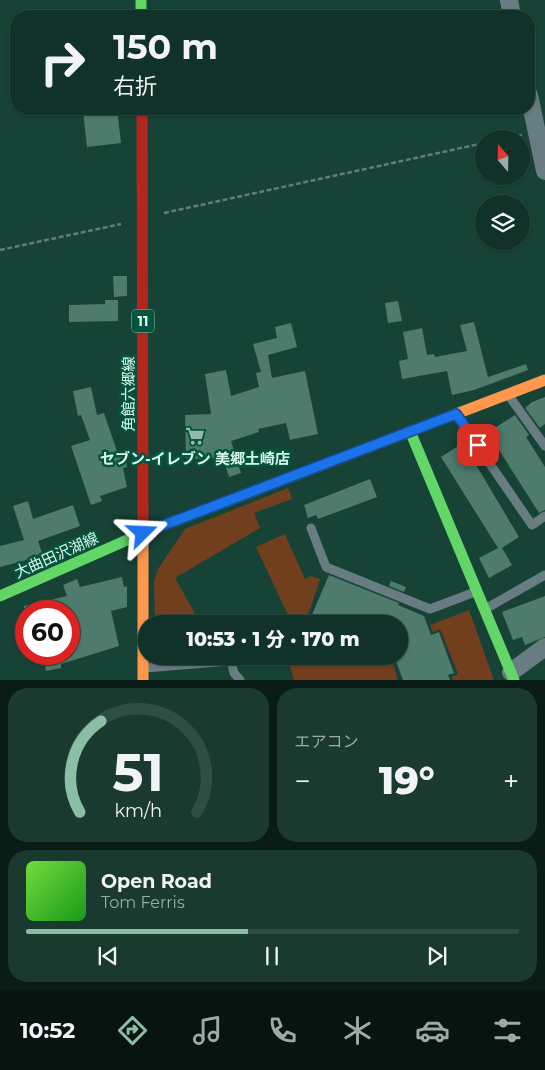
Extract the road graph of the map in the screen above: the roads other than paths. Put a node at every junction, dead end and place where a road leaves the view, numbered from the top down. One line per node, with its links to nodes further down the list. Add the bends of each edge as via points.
1 (142, 115): 11 (main road, 角館六郷線 / 11)
2 (533, 115): 3 (street)
3 (545, 172)
4 (545, 380): 5 (main road, 大曲田沢湖線)
5 (507, 394): 6 (main road, 大曲田沢湖線); 8 (lane)
6 (456, 414): 7 (main road, 大曲田沢湖線); 9 (lane, via 532,525)
7 (410, 431): 11 (main road, 大曲田沢湖線); 13 (main road)
8 (545, 446)
9 (545, 516)
10 (311, 528): 13 (lane, via 326,567 430,609)
11 (143, 533): 14 (main road, 大曲田沢湖線); 19 (main road, 角館六郷線 / 11)
12 (545, 575): 15 (lane)
13 (477, 591): 15 (main road)
14 (0, 596)
15 (485, 609): 20 (main road)
16 (545, 647): 20 (street)
17 (193, 665): 19 (lane)
18 (233, 665): 21 (lane)
19 (143, 674)
20 (513, 676)
21 (240, 680)

